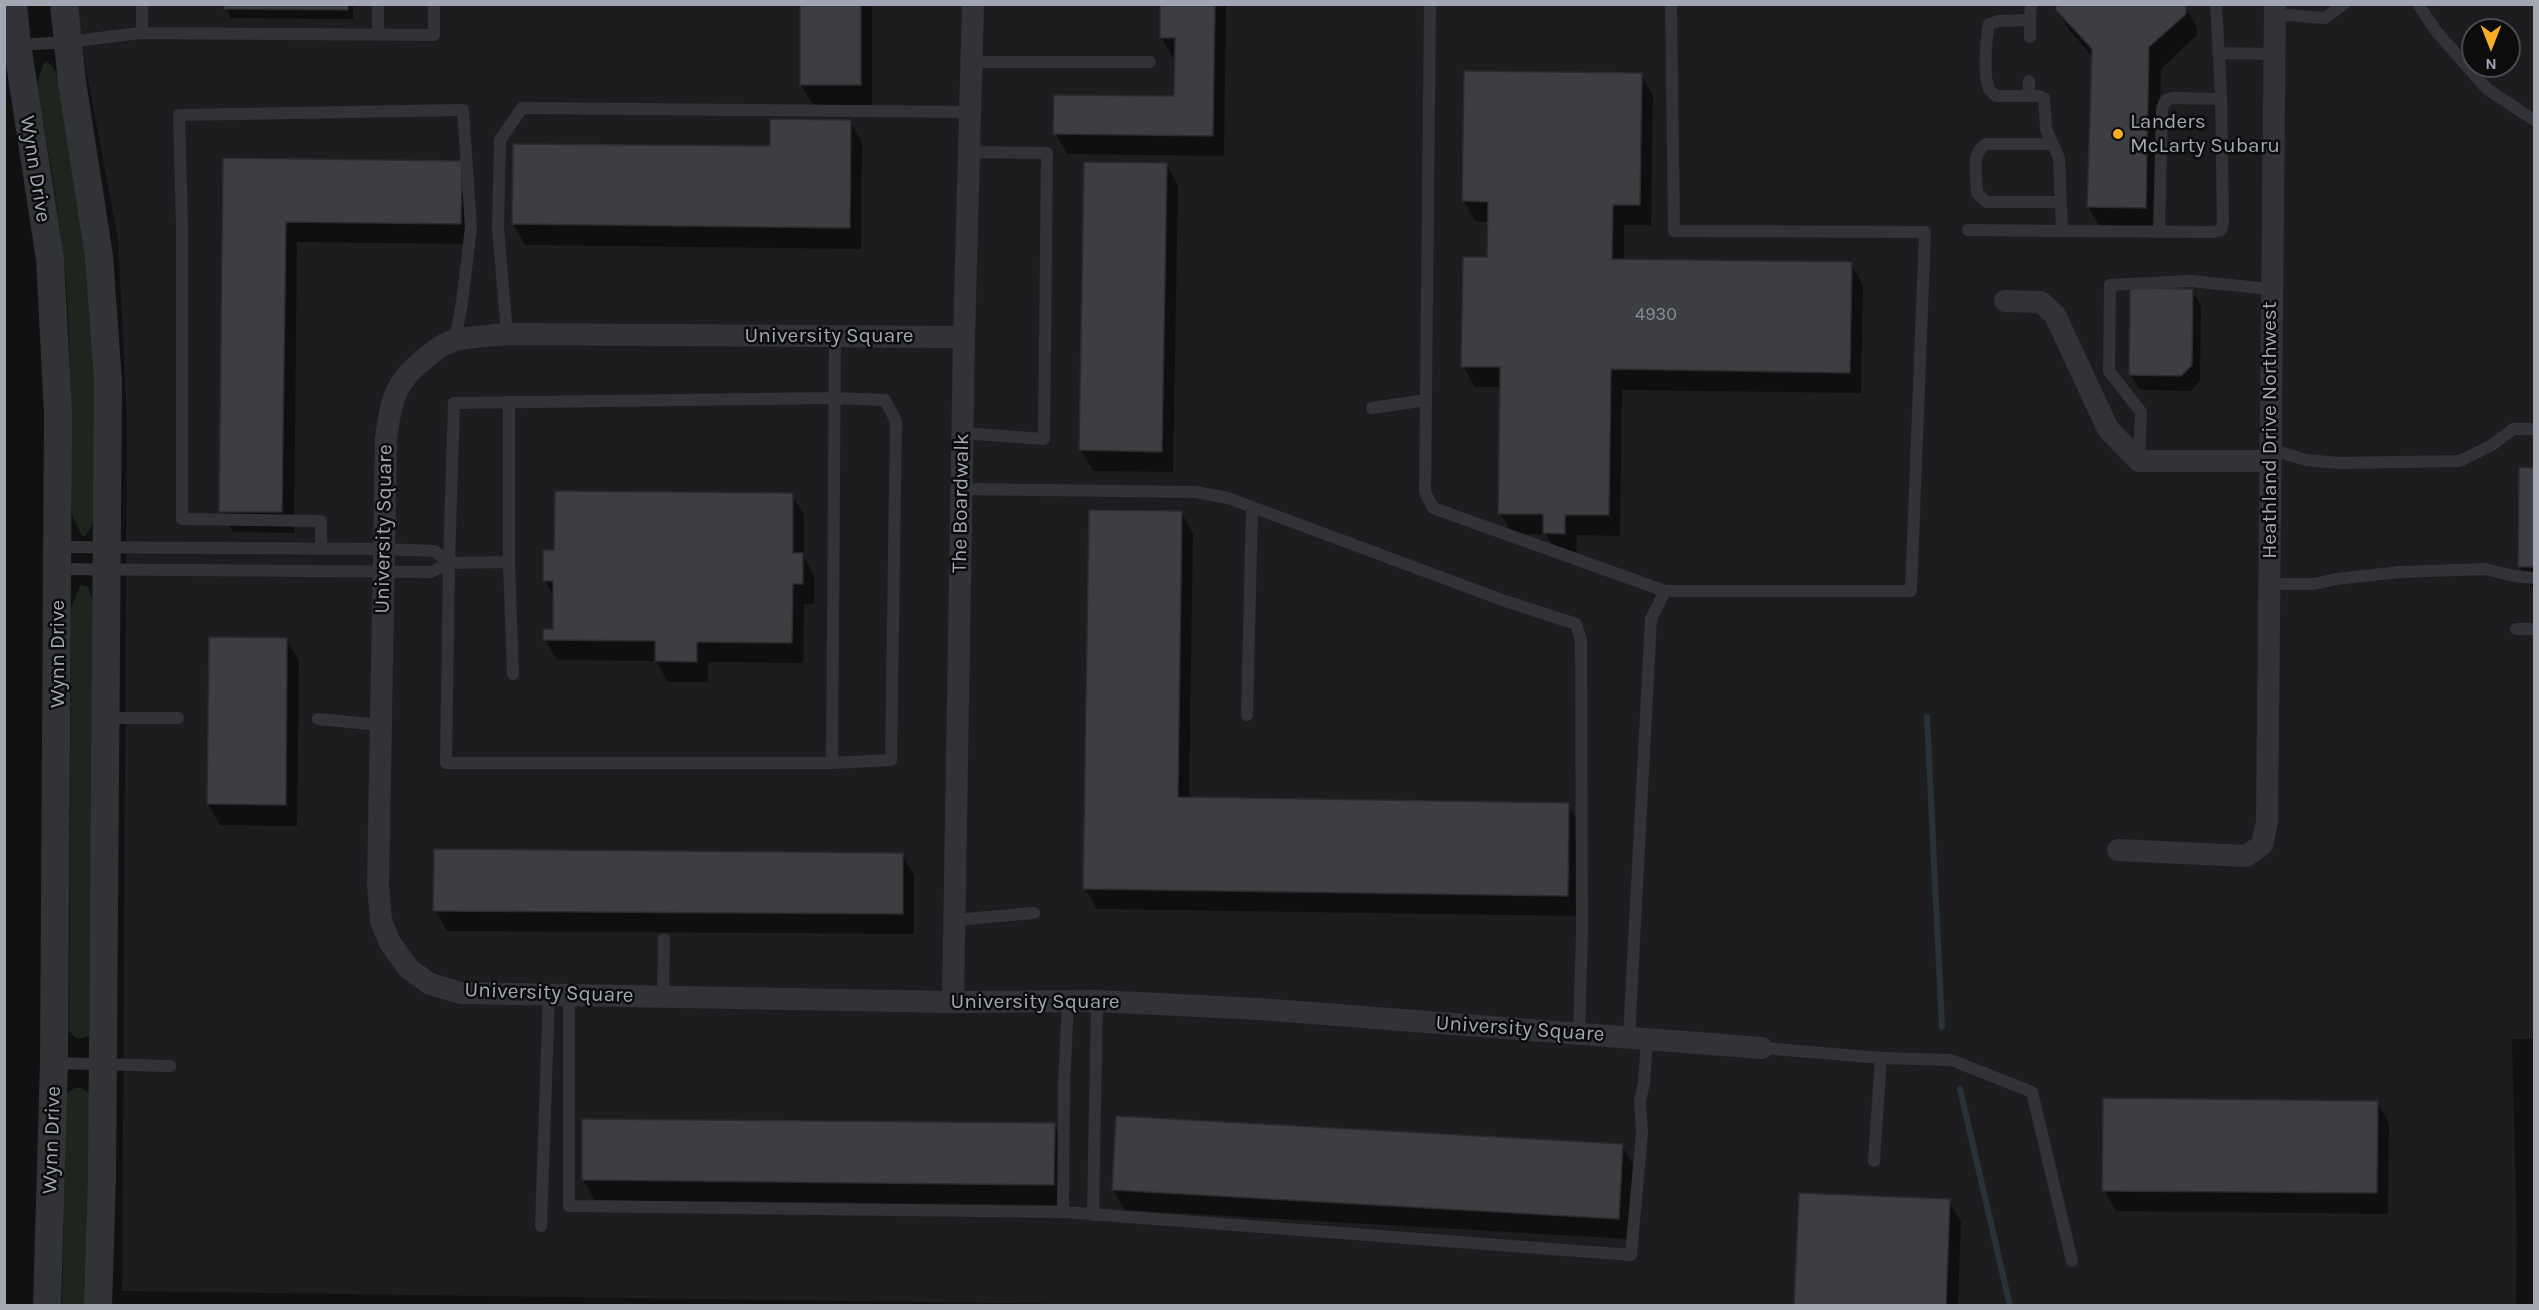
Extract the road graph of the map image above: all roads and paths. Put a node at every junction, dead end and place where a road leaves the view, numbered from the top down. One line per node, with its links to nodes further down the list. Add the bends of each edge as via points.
1 (13, 4): 19 (street, Wynn Drive)
2 (64, 4): 18 (street)
3 (142, 4): 15 (lane)
4 (378, 4): 16 (lane)
5 (434, 4): 16 (lane, via 434,35)
6 (973, 4): 22 (street, The Boardwalk)
7 (1430, 4): 42 (lane)
8 (1671, 4): 60 (lane, via 1674,231 1925,232 1911,591)
9 (2031, 4): 14 (lane)
10 (2216, 4): 20 (lane)
11 (2344, 4): 13 (lane, via 2325,18)
12 (2418, 4): 28 (lane, via 2436,31 2487,89)
13 (2275, 9): 21 (street, Heathland Drive Northwest)
14 (2030, 20): 17 (lane); 25 (lane, via 1989,24 1986,38 1989,89 1996,96)
15 (142, 33): 16 (lane); 18 (lane)
16 (378, 34)
17 (2030, 37)
18 (68, 42): 19 (lane); 54 (street, via 99,256 108,381)
19 (10, 49): 53 (street, Wynn Drive, via 50,259 58,413)
20 (2218, 53): 21 (lane); 26 (lane)
21 (2274, 54): 35 (street, Heathland Drive Northwest)
22 (972, 62): 23 (lane); 27 (street, The Boardwalk)
23 (1150, 63)
24 (2029, 81): 25 (lane)
25 (2029, 96): 29 (lane, via 2044,98 2046,129)
26 (2221, 99): 34 (lane, via 2165,101); 34 (lane, via 2221,230)
27 (971, 112): 30 (street, The Boardwalk); 37 (lane, via 522,108 500,140 498,227)
28 (2535, 120)
29 (2053, 144): 31 (lane, via 2059,158); 31 (lane, via 1986,144 1979,148 1977,193 1986,202)
30 (970, 152): 39 (street, The Boardwalk); 46 (lane, via 1047,153 1044,440)
31 (2060, 202): 33 (lane)
32 (1968, 230): 33 (lane)
33 (2062, 231): 34 (lane)
34 (2159, 232)
35 (2270, 289): 47 (street, Heathland Drive Northwest); 48 (lane, via 2191,280 2110,285 2109,371 2141,412)
36 (2005, 301): 48 (street, via 2041,302 2055,315 2108,429)
37 (507, 334): 38 (street, University Square); 40 (street, University Square)
38 (835, 336): 39 (street, University Square); 41 (lane)
39 (964, 337): 46 (street, The Boardwalk)
40 (455, 340): 51 (lane, via 471,227 463,110 179,115 182,519 321,521); 52 (street, University Square, via 411,369 397,386 390,404)
41 (833, 398): 43 (lane); 69 (lane); 69 (lane, via 885,400 896,421 891,760)
42 (1426, 400): 44 (lane); 60 (lane, via 1425,492 1433,508)
43 (509, 402): 55 (lane); 56 (lane, via 454,403)
44 (1372, 408)
45 (2535, 429): 47 (lane, via 2513,429 2492,446 2460,461 2339,463)
46 (962, 434): 49 (street, The Boardwalk)
47 (2270, 455): 48 (street); 59 (street, Heathland Drive Northwest)
48 (2139, 461)
49 (961, 489): 50 (lane, via 1196,492); 72 (street, The Boardwalk)
50 (1252, 507): 64 (lane); 79 (lane, via 1576,624 1581,640)
51 (321, 548): 52 (lane); 54 (lane)
52 (382, 549): 56 (lane, via 435,551); 57 (street, University Square)
53 (58, 558): 54 (lane); 54 (lane); 83 (street, Wynn Drive)
54 (107, 558): 57 (lane); 65 (street)
55 (509, 562): 56 (lane); 63 (lane)
56 (449, 563): 57 (lane, via 431,572); 69 (lane, via 446,763)
57 (382, 572): 68 (street, University Square)
58 (2535, 578): 59 (lane, via 2474,570 2400,572 2314,584)
59 (2269, 584): 70 (street, Heathland Drive Northwest, via 2267,822 2262,845 2246,856)
60 (1665, 591): 80 (lane, via 1651,619)
61 (2516, 629): 62 (lane)
62 (2535, 629)
63 (513, 674)
64 (1246, 715)
65 (105, 718): 66 (lane); 84 (street)
66 (178, 718)
67 (318, 719): 68 (lane)
68 (380, 725): 74 (street, University Square, via 378,884 381,921 390,943 409,969 430,984 461,993)
69 (832, 763)
70 (2118, 850)
71 (1034, 913): 72 (lane)
72 (954, 920): 78 (street, The Boardwalk)
73 (664, 939): 75 (lane)
74 (559, 994): 75 (street, University Square); 87 (lane, via 569,1206); 89 (lane)
75 (663, 996): 78 (street, University Square)
76 (1068, 1001): 77 (street, University Square); 78 (street, University Square); 87 (lane)
77 (1097, 1001): 79 (street, University Square); 88 (lane)
78 (953, 1002)
79 (1579, 1033): 80 (street, University Square)
80 (1638, 1038): 81 (street, University Square); 88 (lane, via 1644,1083 1631,1255)
81 (1762, 1048): 82 (lane)
82 (1881, 1058): 86 (lane); 90 (lane, via 1951,1060 2031,1092)
83 (54, 1063): 84 (lane); 91 (street, Wynn Drive)
84 (103, 1065): 85 (lane); 92 (street)
85 (170, 1066)
86 (1874, 1161)
87 (1063, 1212): 88 (lane)
88 (1093, 1215)
89 (541, 1226)
90 (2072, 1262)
91 (47, 1305)
92 (98, 1305)

